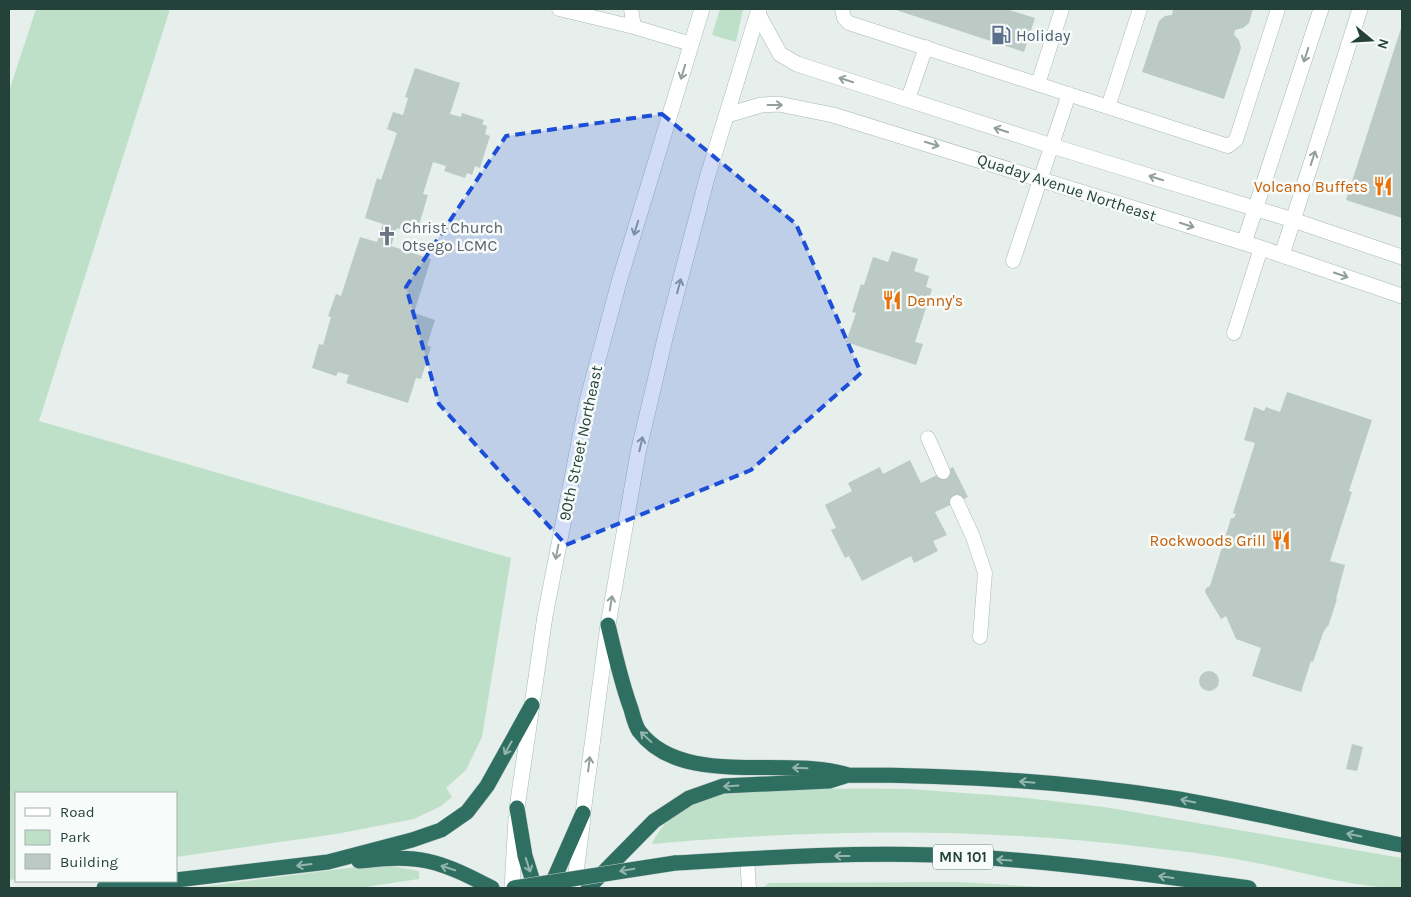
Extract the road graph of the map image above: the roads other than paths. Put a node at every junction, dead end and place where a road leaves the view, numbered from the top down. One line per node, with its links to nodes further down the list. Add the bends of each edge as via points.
1 (559, 9): 11 (lane)
2 (630, 9): 11 (lane)
3 (702, 9): 12 (street, 90th Street Northeast)
4 (842, 9): 13 (lane, via 849,23)
5 (1061, 9): 14 (lane)
6 (1140, 9): 17 (lane)
7 (1278, 9): 17 (lane, via 1236,140 1228,146)
8 (1321, 9): 21 (street, one-way to 21)
9 (1360, 9): 22 (street, one-way to 9)
10 (759, 11): 16 (street, one-way to 10, via 797,64 780,54); 18 (street)
11 (634, 27): 12 (lane)
12 (691, 44): 35 (street, 90th Street Northeast, one-way to 35, via 619,282 587,402 545,616)
13 (926, 47): 14 (lane); 16 (lane)
14 (1038, 84): 15 (lane)
15 (1069, 94): 17 (lane); 19 (lane)
16 (908, 99): 19 (street, one-way to 16)
17 (1108, 107)
18 (727, 115): 20 (street, Quaday Avenue Northeast, one-way to 20, via 761,105 779,104 833,115); 33 (street, one-way to 18, via 650,406 707,178)
19 (1052, 146): 20 (lane); 21 (street, one-way to 19)
20 (1041, 179): 23 (street, Quaday Avenue Northeast, one-way to 23); 27 (lane)
21 (1256, 208): 22 (street); 23 (street)
22 (1293, 220): 25 (street); 26 (street)
23 (1244, 243): 24 (street, Quaday Avenue Northeast)
24 (1261, 248): 25 (street, Quaday Avenue Northeast); 29 (lane)
25 (1282, 255): 28 (street, Quaday Avenue Northeast, one-way to 28)
26 (1402, 257)
27 (1013, 261)
28 (1402, 296)
29 (1234, 333)
30 (928, 438): 31 (lane)
31 (943, 472)
32 (957, 502): 34 (lane, via 985,573)
33 (608, 625): 36 (highway, one-way to 33, via 829,768 712,766 685,761 660,751 638,730 623,688); 38 (street, one-way to 33)
34 (980, 637)
35 (532, 705): 37 (street, 90th Street Northeast); 41 (highway, one-way to 41, via 487,786 461,816 441,830)
36 (848, 775): 39 (highway, one-way to 36, via 1172,798 981,778); 50 (highway, one-way to 50, via 829,781 723,786 689,798 654,821)
37 (517, 808): 46 (street, 90th Street Northeast); 47 (highway, one-way to 47, via 525,856)
38 (583, 813): 48 (highway); 49 (street)
39 (1402, 845)
40 (747, 859): 46 (highway, MN 101, one-way to 46, bridge, via 675,863); 51 (lane); 52 (highway, MN 101, one-way to 40, via 1105,868 937,855)
41 (328, 862): 42 (highway, one-way to 42); 45 (highway, one-way to 41, via 466,874 426,860)
42 (178, 880)
43 (162, 882): 44 (highway)
44 (104, 888)
45 (492, 888)
46 (513, 888)
47 (535, 888)
48 (550, 888)
49 (574, 888)
50 (588, 888)
51 (749, 888)
52 (1249, 888)

